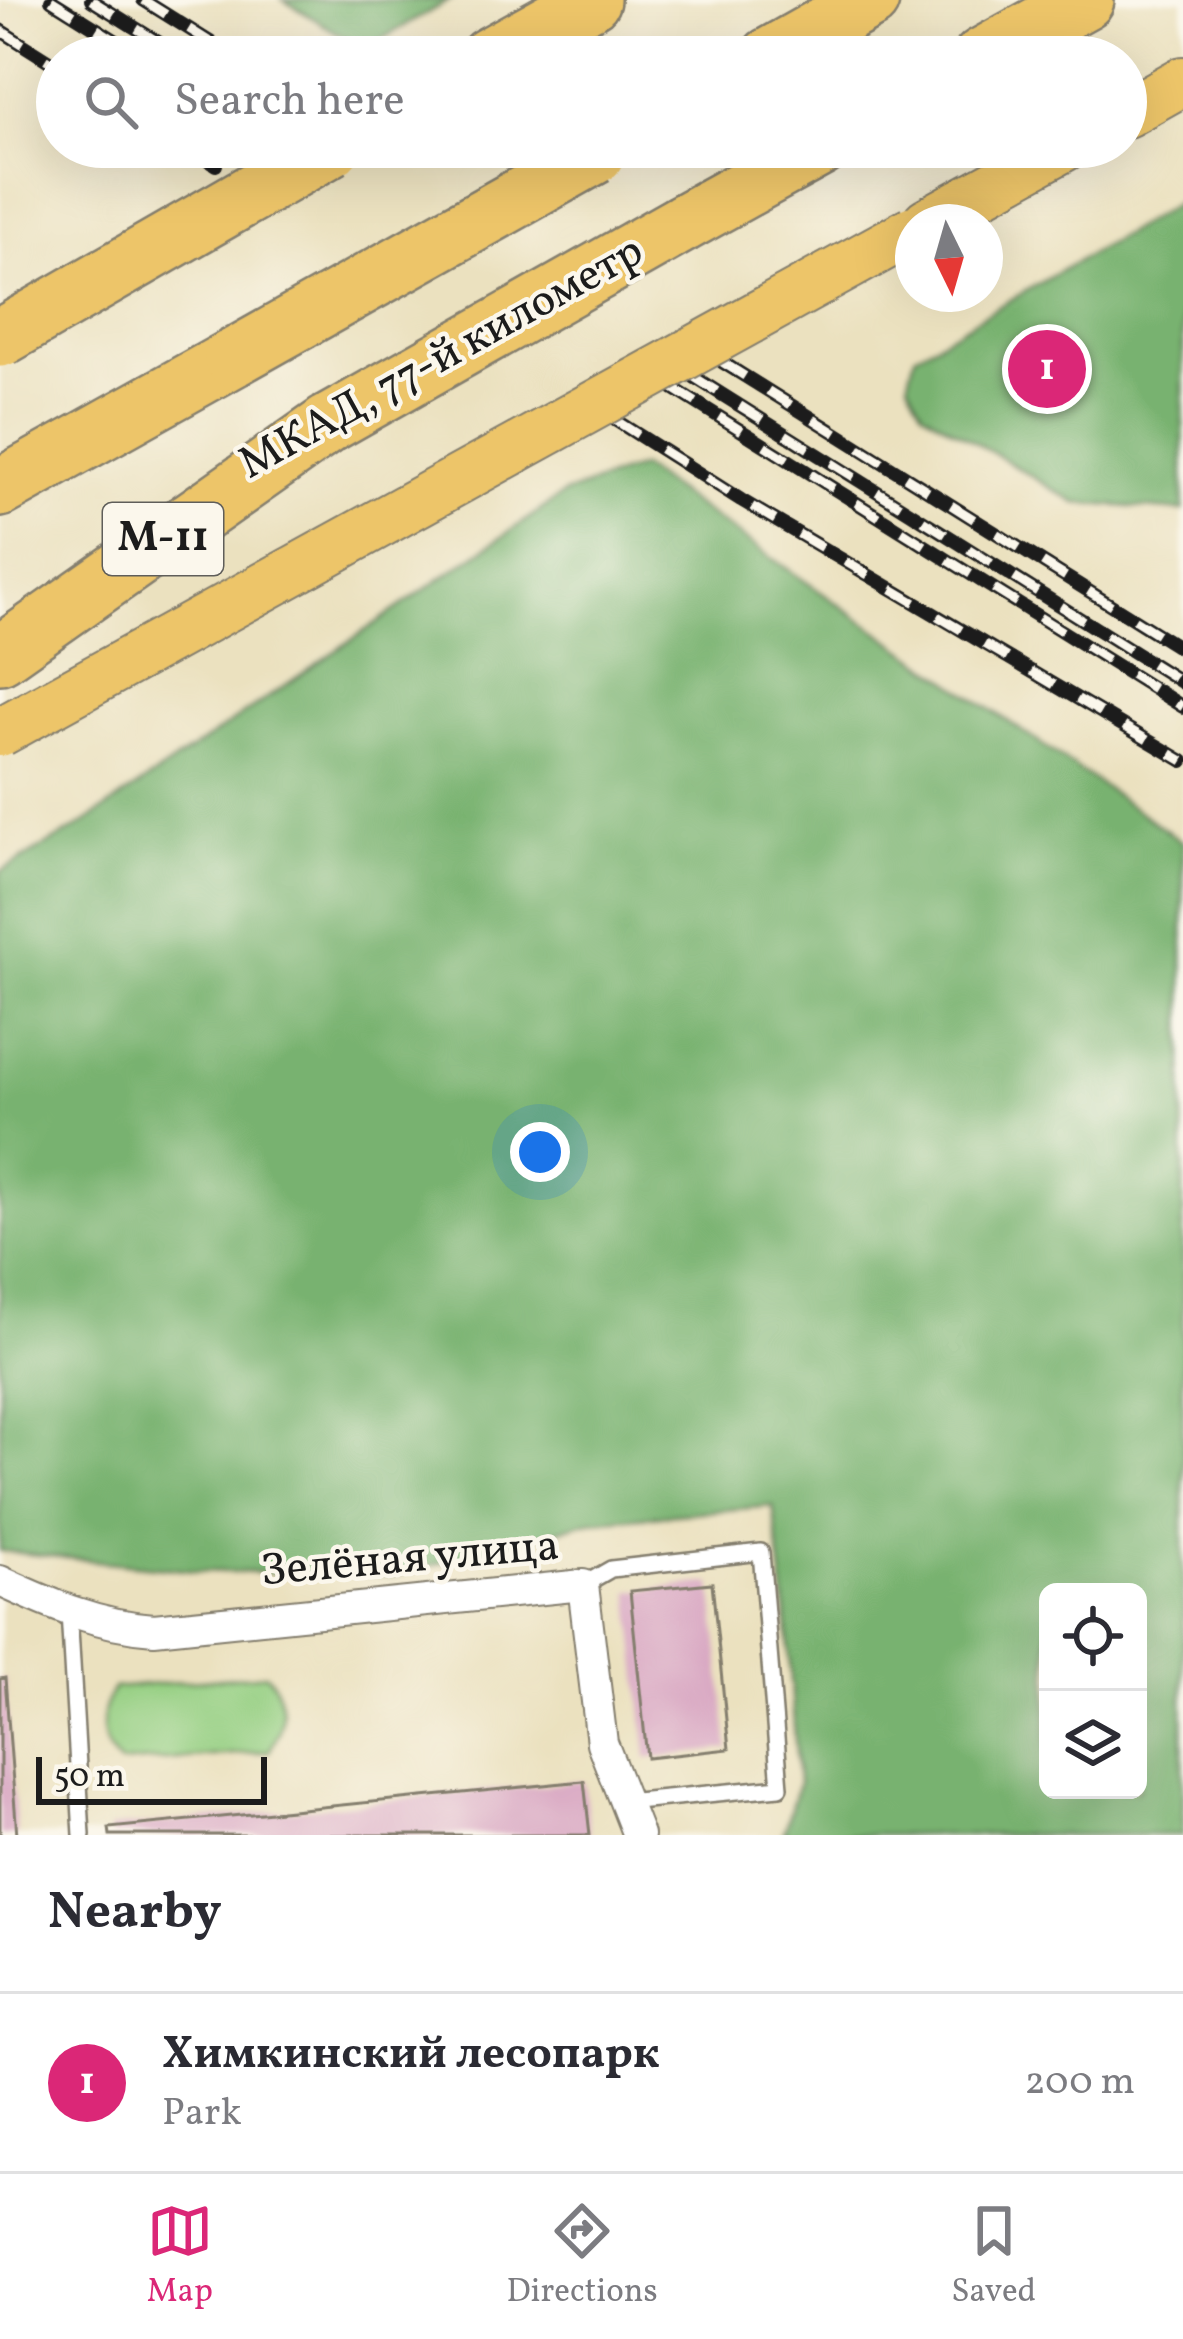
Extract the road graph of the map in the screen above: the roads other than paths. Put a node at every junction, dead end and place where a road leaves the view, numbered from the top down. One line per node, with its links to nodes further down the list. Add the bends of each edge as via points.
1 (591, 0): 4 (highway)
2 (870, 0): 5 (highway)
3 (1085, 0): 6 (highway)
4 (526, 36)
5 (806, 36)
6 (1020, 36)
7 (1183, 81): 8 (main road)
8 (1147, 101)
9 (295, 168): 15 (highway, bridge)
10 (572, 168): 17 (highway, bridge)
11 (783, 168): 16 (highway, МКАД, 77-й километр, bridge)
12 (1026, 168): 13 (main road)
13 (960, 204)
14 (895, 240): 20 (main road, bridge)
15 (0, 338)
16 (328, 424): 18 (highway, МКАД, 77-й километр); 19 (highway, М-11)
17 (0, 488)
18 (0, 606)
19 (0, 655)
20 (0, 732)
21 (0, 1581): 23 (street, Зелёная улица)
22 (583, 1585): 23 (street, Зелёная улица, via 154,1629); 24 (street, Зелёная улица, via 602,1743); 24 (lane, via 611,1569 761,1552 780,1786)
23 (69, 1612): 25 (lane)
24 (625, 1802): 26 (street, Зелёная улица)
25 (82, 1835)
26 (638, 1835)

